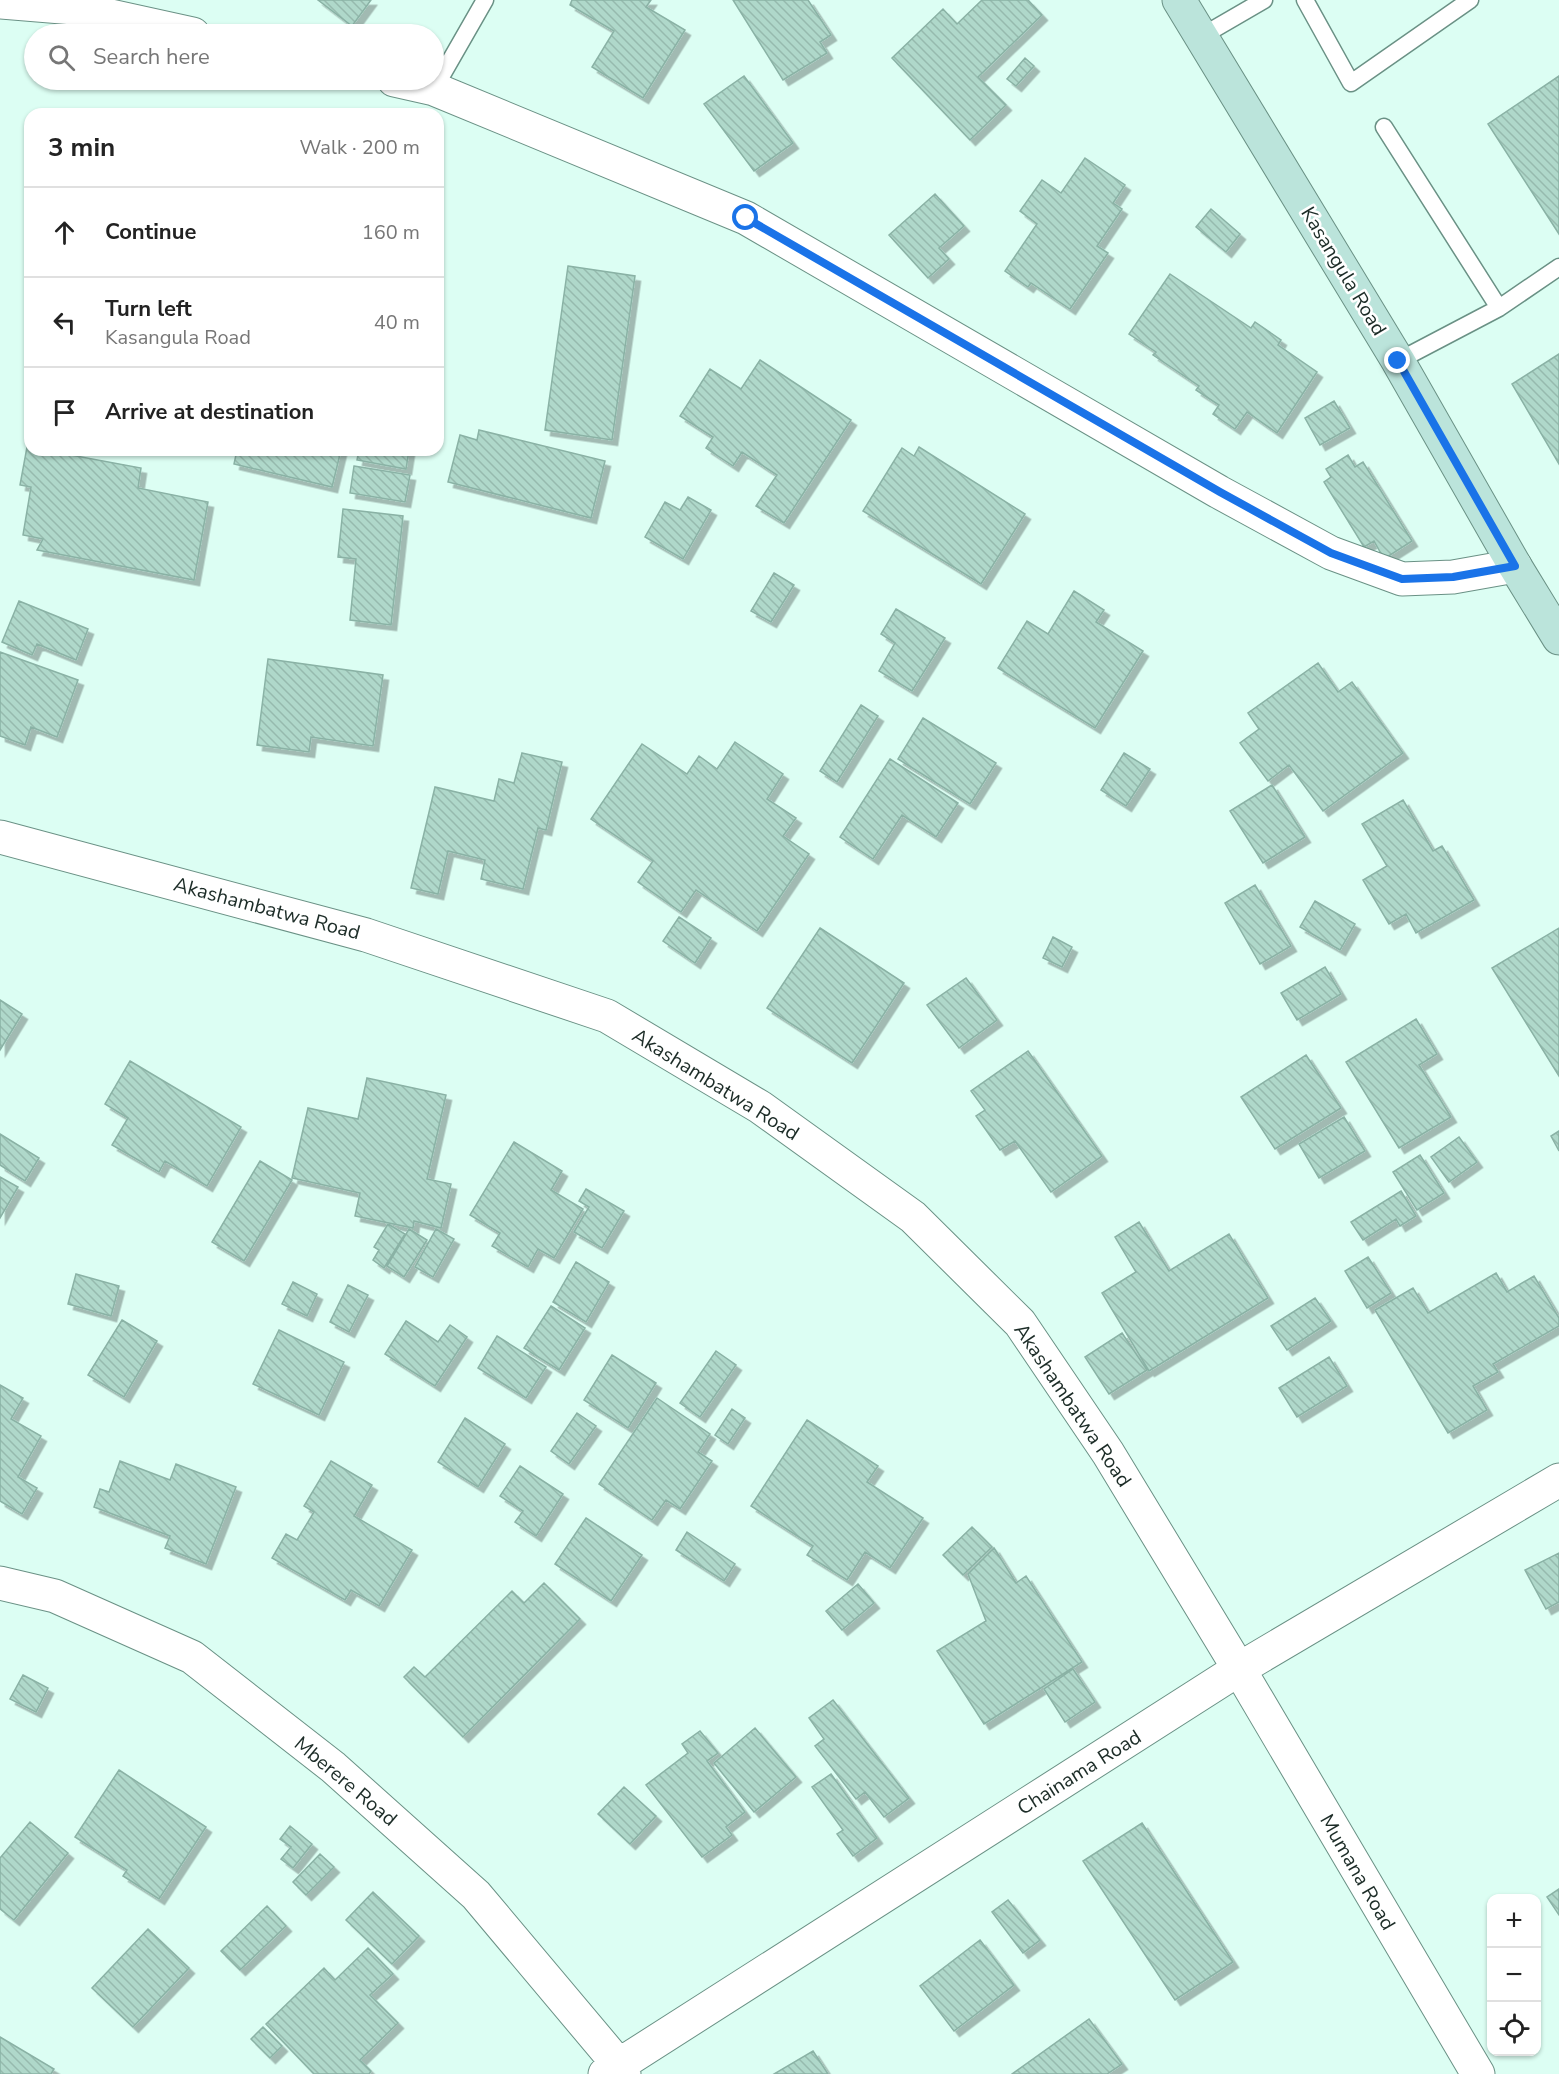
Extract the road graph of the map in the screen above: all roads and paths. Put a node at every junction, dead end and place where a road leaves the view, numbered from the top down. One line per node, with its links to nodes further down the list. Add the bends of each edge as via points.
1 (485, 0): 9 (lane)
2 (1179, 0): 8 (main road, Kasangula Road)
3 (1264, 0): 8 (lane)
4 (1305, 0): 5 (lane, via 1350,83)
5 (1470, 0)
6 (0, 2): 7 (street, via 74,8)
7 (147, 24)
8 (1202, 36): 14 (main road, Kasangula Road)
9 (444, 73)
10 (437, 90): 15 (street, via 746,218 1331,553 1402,579 1453,577)
11 (1384, 127): 13 (lane)
12 (1559, 267): 13 (lane)
13 (1499, 308): 14 (lane)
14 (1398, 361): 15 (main road, Kasangula Road)
15 (1515, 566): 16 (main road, Kasangula Road)
16 (1559, 638)
17 (0, 837): 20 (street, Akashambatwa Road, via 366,935 607,1017 760,1107 912,1217 1020,1323 1108,1453)
18 (1559, 1480): 20 (street, Chainama Road)
19 (0, 1582): 21 (street, Mberere Road, via 56,1596 192,1657 333,1767 476,1895)
20 (1239, 1669): 21 (street, Chainama Road); 22 (street, Mumana Road)
21 (616, 2071)
22 (1478, 2074)

